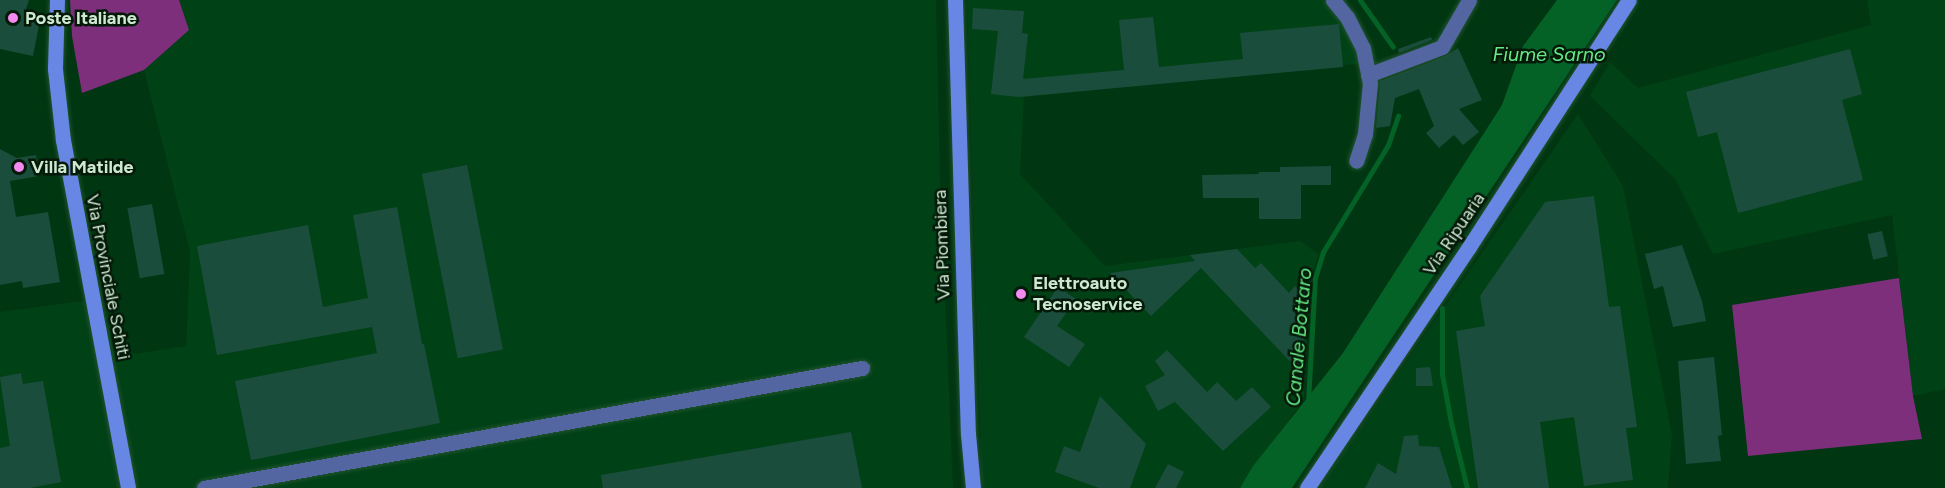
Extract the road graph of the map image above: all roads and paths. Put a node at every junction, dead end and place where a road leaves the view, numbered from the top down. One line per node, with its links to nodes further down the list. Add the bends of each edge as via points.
1 (57, 0): 9 (street, Via Provinciale Schiti, via 55,69 63,140)
2 (955, 0): 11 (street, Via Piombiera)
3 (1333, 0): 6 (street, via 1363,48)
4 (1469, 0): 6 (street, via 1442,47)
5 (1629, 0): 12 (street, Via Ripuaria)
6 (1368, 75): 7 (street, via 1365,134)
7 (1356, 161)
8 (862, 368): 10 (street)
9 (128, 488)
10 (204, 488)
11 (973, 488)
12 (1307, 488)

